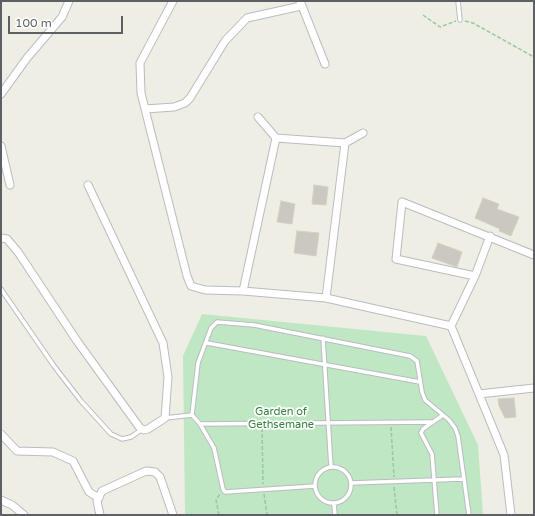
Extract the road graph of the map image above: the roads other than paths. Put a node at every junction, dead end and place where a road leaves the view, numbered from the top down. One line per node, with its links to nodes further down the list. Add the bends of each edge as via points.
1 (69, 1): 7 (street, via 62,17)
2 (173, 1): 8 (street, via 140,64 141,93)
3 (458, 1): 5 (lane)
4 (300, 3): 6 (street); 8 (street, via 247,18 225,41 196,92 185,103 174,107)
5 (460, 20)
6 (325, 64)
7 (1, 94)
8 (146, 109): 21 (street, via 191,286 205,290)
9 (258, 117): 11 (street)
10 (363, 133): 12 (street)
11 (276, 138): 12 (street); 21 (street)
12 (345, 143): 22 (street)
13 (1, 146): 14 (street)
14 (10, 185)
15 (88, 185): 32 (street, via 163,343 168,377)
16 (490, 236): 18 (street); 19 (street); 19 (street, via 402,202 396,259)
17 (1, 238): 36 (street, via 6,239 18,252 77,341)
18 (534, 255)
19 (475, 276): 23 (street)
20 (1, 289): 36 (lane, via 80,401 111,434 122,439)
21 (243, 290): 22 (street)
22 (326, 298): 23 (street)
23 (451, 326): 29 (street)
24 (323, 338): 25 (lane, via 220,321 212,325); 26 (lane); 27 (lane, via 413,356 418,363)
25 (207, 343): 26 (lane); 30 (lane, via 198,363)
26 (325, 364): 27 (lane); 35 (lane)
27 (420, 382): 31 (lane, via 425,400)
28 (534, 388): 29 (street)
29 (479, 394): 52 (street, via 504,456)
30 (192, 415): 32 (lane); 34 (lane)
31 (443, 415): 33 (lane); 39 (lane, via 455,428 458,436)
32 (165, 418): 36 (street, via 148,430)
33 (432, 422): 35 (lane); 40 (lane, via 421,433 432,454)
34 (200, 424): 35 (lane); 42 (lane, via 216,454 224,491)
35 (328, 424): 38 (lane)
36 (142, 430)
37 (1, 434): 43 (street, via 17,451 54,452 73,461 89,492)
38 (331, 467): 41 (lane, via 344,471); 42 (lane, via 319,473)
39 (463, 479): 40 (lane); 51 (lane)
40 (434, 480): 41 (lane); 50 (lane)
41 (351, 483): 45 (lane, via 347,497)
42 (315, 486): 45 (lane, via 320,498)
43 (99, 498): 47 (street, via 97,501); 48 (street, via 102,491 146,471 156,472 160,477)
44 (1, 500): 46 (street)
45 (334, 504): 49 (lane)
46 (24, 515)
47 (100, 515)
48 (172, 515)
49 (335, 515)
50 (437, 515)
51 (469, 515)
52 (511, 515)

